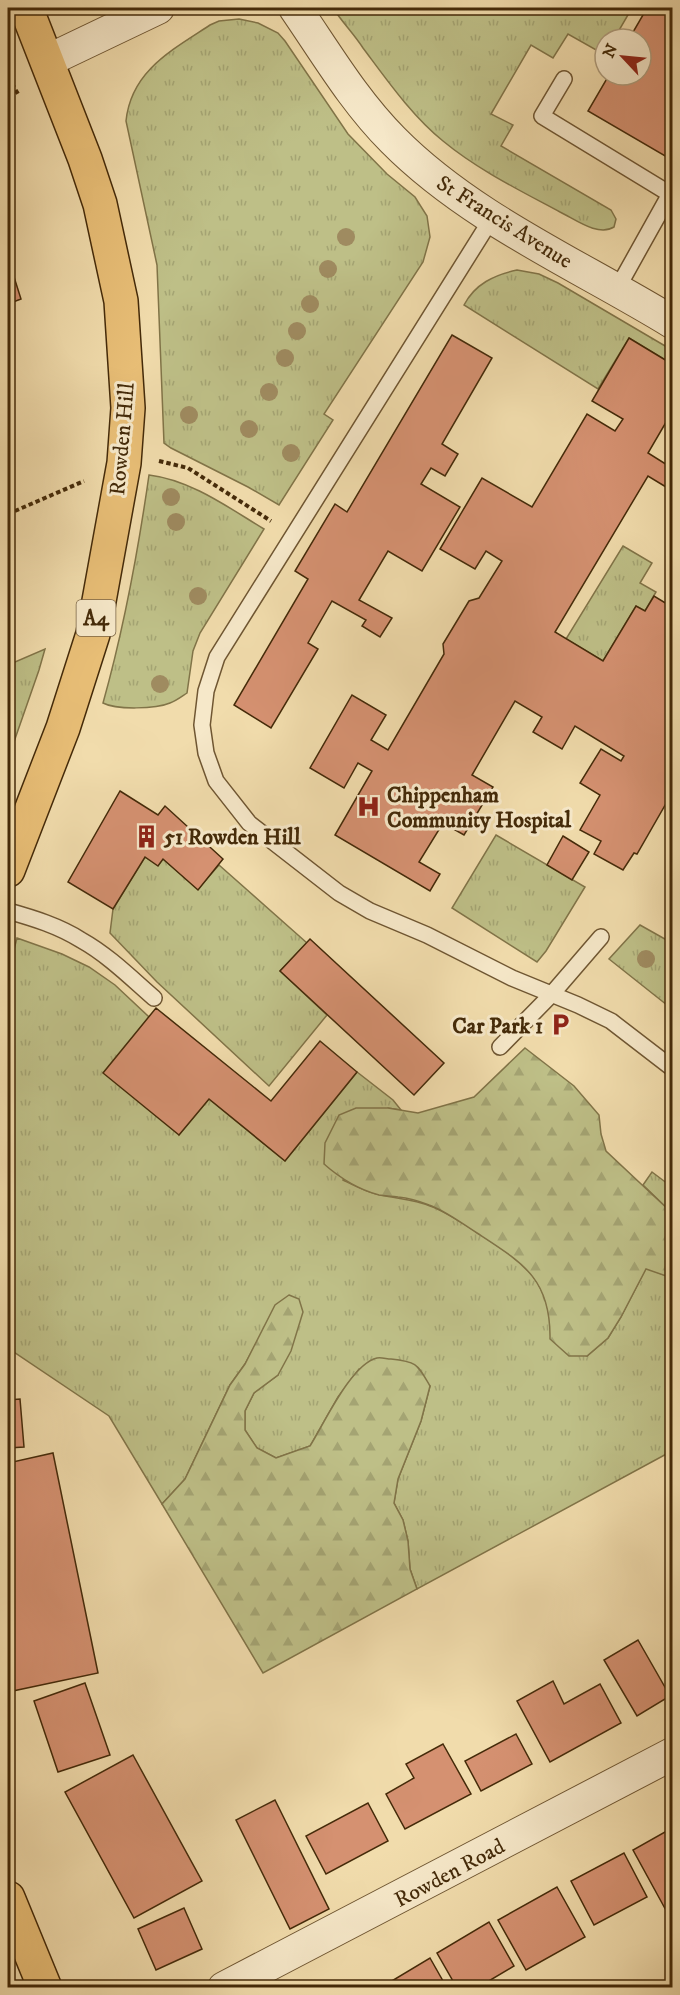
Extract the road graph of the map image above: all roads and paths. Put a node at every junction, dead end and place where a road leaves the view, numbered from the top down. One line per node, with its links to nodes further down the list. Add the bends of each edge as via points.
1 (26, 8): 4 (main road, Rowden Hill / A4)
2 (158, 8): 4 (street)
3 (295, 8): 7 (street, St Francis Avenue, via 362,106 393,140 426,171)
4 (47, 62): 10 (main road, Rowden Hill / A4, via 100,204 121,301 128,408)
5 (564, 79): 6 (lane, via 542,116)
6 (671, 195): 8 (lane)
7 (492, 218): 8 (street, St Francis Avenue); 12 (lane)
8 (617, 289): 9 (street, St Francis Avenue)
9 (672, 322)
10 (124, 464): 11 (path); 12 (path, via 151,460 188,468); 13 (main road, Rowden Hill / A4, via 93,634 59,738)
11 (8, 514)
12 (293, 536): 16 (lane, via 217,657 206,691 202,726 216,781 249,823 339,893)
13 (8, 870)
14 (8, 911): 17 (lane, via 81,939)
15 (601, 937): 16 (lane)
16 (551, 995): 18 (lane); 19 (lane, via 611,1021)
17 (154, 998)
18 (500, 1047)
19 (672, 1068)
20 (672, 1754): 23 (street, Rowden Road)
21 (8, 1898): 22 (main road)
22 (45, 1988)
23 (224, 1988)

